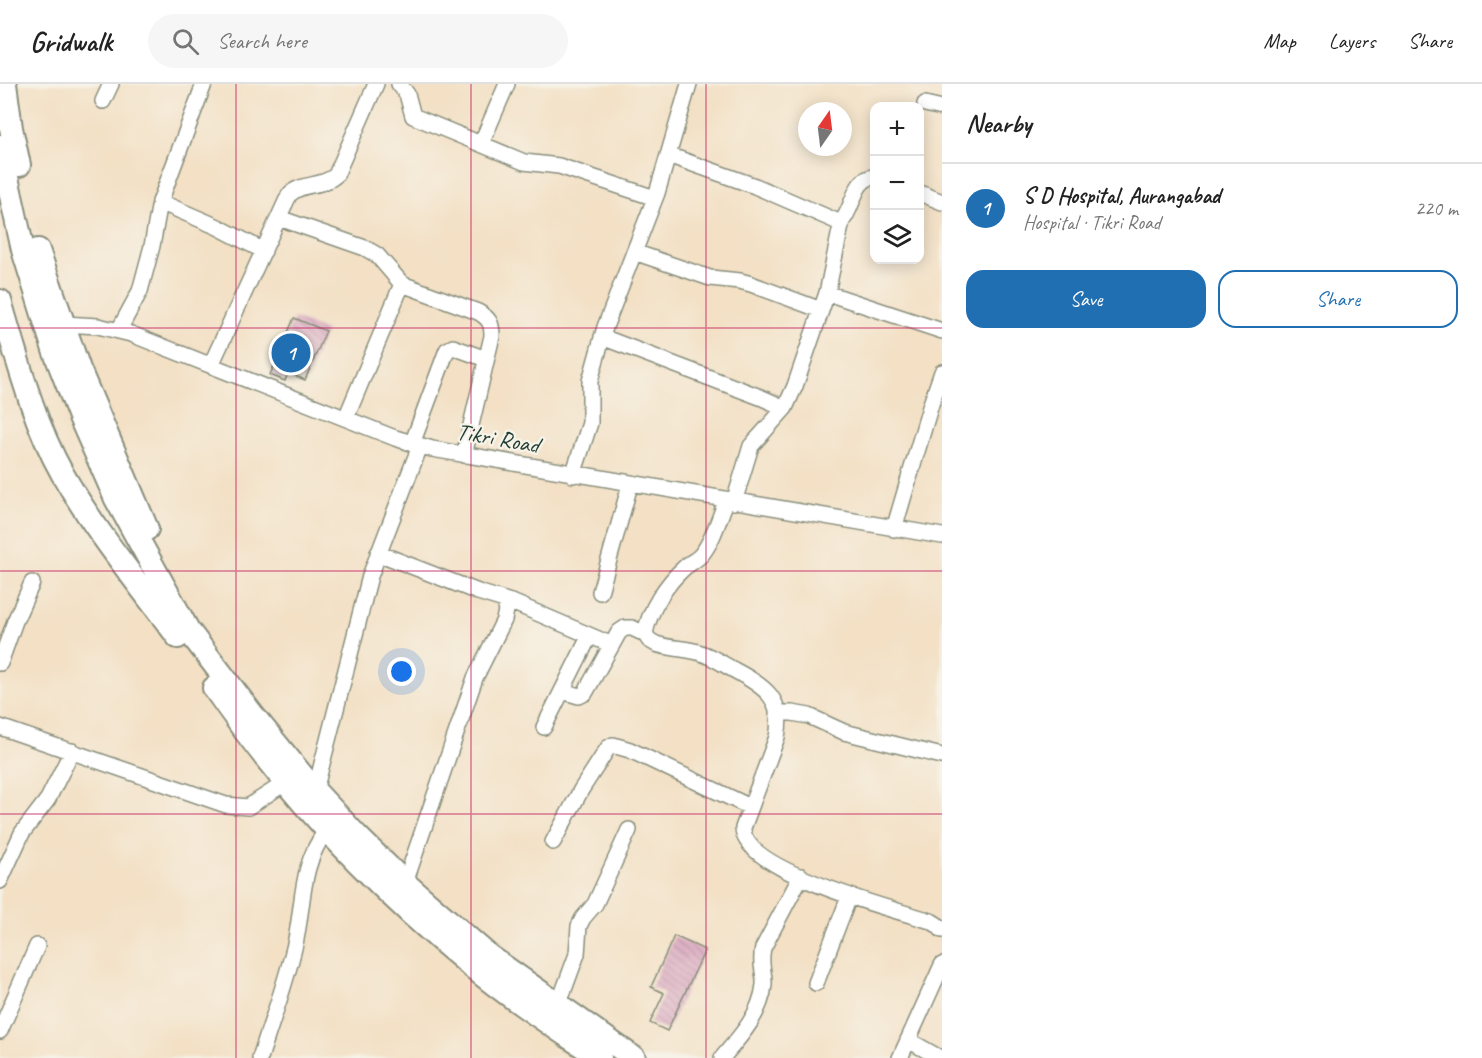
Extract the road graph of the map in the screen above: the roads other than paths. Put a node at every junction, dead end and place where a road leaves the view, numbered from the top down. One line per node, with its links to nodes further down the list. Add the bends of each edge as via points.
1 (5, 84): 28 (highway, via 34,238)
2 (111, 84): 8 (street)
3 (204, 84): 17 (street)
4 (376, 84): 20 (street, via 336,175 293,190)
5 (399, 84): 11 (street, via 407,94 412,117)
6 (507, 84): 11 (street)
7 (689, 84): 13 (street)
8 (103, 101)
9 (925, 104): 10 (street)
10 (942, 108)
11 (481, 144): 16 (street, via 524,162 560,166)
12 (0, 146): 48 (highway, via 23,250 54,350 116,499)
13 (668, 155): 16 (street); 21 (street)
14 (870, 178): 21 (street, via 861,182)
15 (924, 195): 18 (street)
16 (656, 198): 23 (street)
17 (159, 202): 22 (street); 29 (street, via 146,273)
18 (942, 202)
19 (0, 217): 48 (highway, via 32,327 80,454 117,530)
20 (279, 218): 22 (street); 24 (street, via 377,255)
21 (843, 221): 25 (street)
22 (264, 250): 33 (street)
23 (634, 252): 27 (street, via 710,278 740,281); 31 (street)
24 (402, 284): 32 (street, via 487,317 492,336); 36 (street)
25 (827, 293): 27 (street); 30 (street)
26 (0, 301): 48 (highway, via 30,400 61,472 102,537)
27 (822, 310): 35 (street)
28 (64, 324): 29 (street, Tikri Road); 48 (highway)
29 (119, 330): 33 (street, Tikri Road)
30 (942, 331)
31 (602, 337): 35 (street); 39 (street, via 590,381 590,423)
32 (486, 359): 37 (street, via 453,347 447,350); 38 (street)
33 (211, 365): 36 (street, Tikri Road)
34 (942, 372): 42 (street)
35 (785, 408): 41 (street, via 751,446)
36 (346, 418): 37 (street, Tikri Road)
37 (416, 445): 38 (street, Tikri Road); 44 (street)
38 (464, 455): 39 (street, Tikri Road)
39 (573, 475): 40 (street, Tikri Road)
40 (630, 484): 41 (street, Tikri Road); 46 (street)
41 (730, 502): 42 (street, Tikri Road); 49 (street, via 706,548 663,594)
42 (894, 529): 43 (street, Tikri Road)
43 (942, 536)
44 (378, 552): 47 (street); 60 (street)
45 (32, 583): 52 (street)
46 (600, 592)
47 (508, 601): 50 (street); 67 (street, via 504,620 475,678)
48 (183, 634): 59 (highway, via 237,722); 60 (highway)
49 (645, 634): 51 (street, via 625,628); 54 (street, via 656,644 701,653 754,681 770,693)
50 (589, 637): 51 (street); 53 (street)
51 (612, 645): 53 (street, via 585,693 579,696)
52 (0, 663)
53 (562, 691): 55 (street)
54 (777, 713): 58 (street, via 809,716 844,732); 61 (street, via 777,737)
55 (544, 727)
56 (1, 731): 57 (street)
57 (72, 751): 59 (street, via 237,807 256,804); 66 (street, via 48,799 22,833)
58 (942, 756)
59 (285, 783): 63 (highway)
60 (315, 791): 67 (highway)
61 (750, 807): 64 (street, via 630,750 613,746 585,783); 65 (street, via 743,828 746,841)
62 (628, 830): 73 (street, via 594,904 579,926 577,954)
63 (326, 831): 76 (street, via 309,862 296,942); 77 (highway, via 389,894 471,966)
64 (553, 842)
65 (801, 876): 68 (street); 79 (street, via 763,948 760,960 764,983 758,1008)
66 (0, 881)
67 (405, 883): 73 (highway, via 489,956)
68 (849, 897): 69 (street, via 931,921); 72 (street)
69 (942, 930)
70 (37, 945): 74 (street)
71 (942, 965): 75 (street)
72 (816, 983)
73 (558, 1006): 78 (highway)
74 (0, 1031)
75 (908, 1040): 80 (street); 81 (street)
76 (260, 1058)
77 (600, 1058)
78 (634, 1058)
79 (722, 1058)
80 (900, 1058)
81 (940, 1058)

